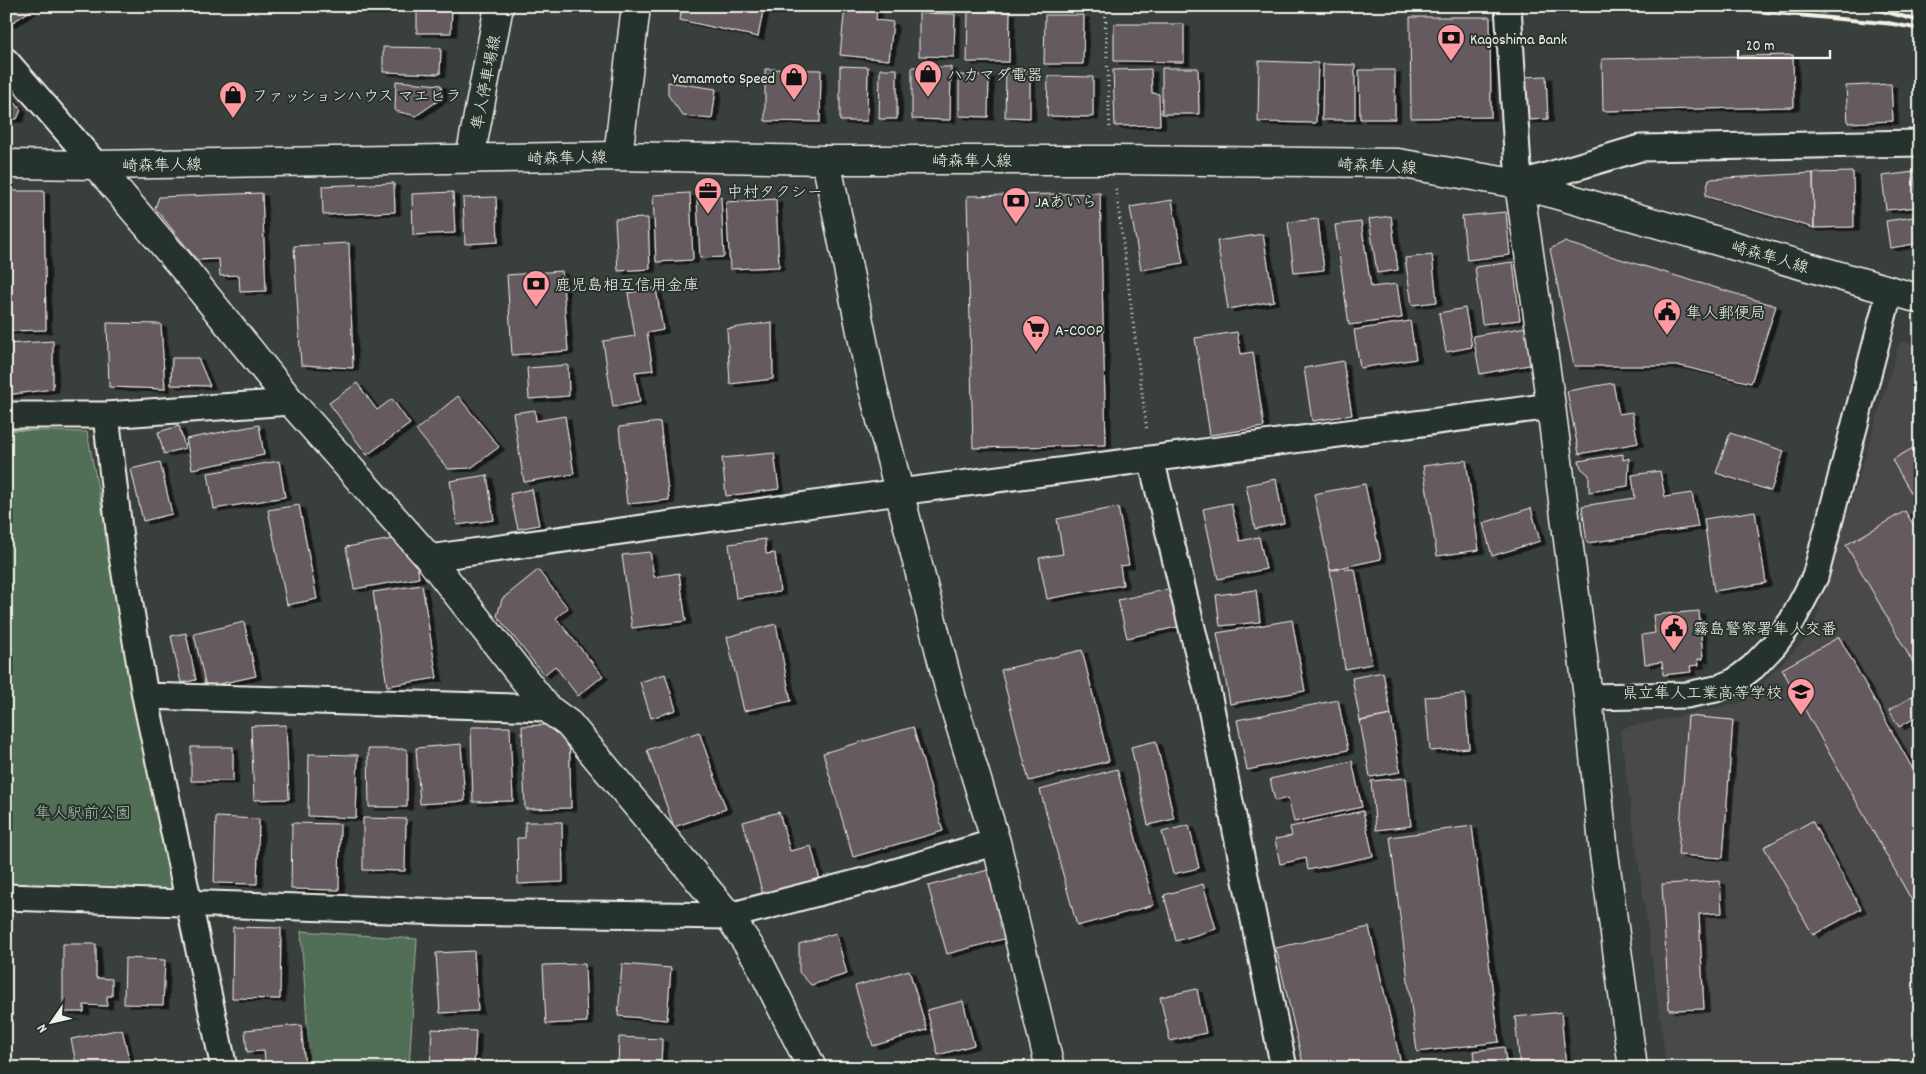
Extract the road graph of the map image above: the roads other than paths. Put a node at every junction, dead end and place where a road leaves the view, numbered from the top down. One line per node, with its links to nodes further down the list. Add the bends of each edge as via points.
1 (499, 6): 7 (street, 隼人停車場線)
2 (636, 6): 6 (street)
3 (1508, 6): 11 (street)
4 (6, 61): 10 (street)
5 (1920, 143): 11 (street, via 1640,148)
6 (618, 156): 7 (street, 崎森隼人線); 8 (street, 崎森隼人線)
7 (470, 158): 10 (street, 崎森隼人線)
8 (826, 160): 11 (street, 崎森隼人線, via 1398,163); 19 (street, via 872,385)
9 (6, 164): 10 (street, 崎森隼人線)
10 (96, 165): 14 (street)
11 (1518, 184): 12 (street, 崎森隼人線); 15 (street)
12 (1890, 290): 13 (street, 崎森隼人線); 22 (street, via 1815,577 1792,621 1753,667 1716,689 1687,695)
13 (1920, 299)
14 (291, 402): 17 (street); 20 (street)
15 (1551, 406): 18 (street); 22 (street)
16 (6, 415): 17 (street)
17 (106, 415): 21 (street, via 122,556)
18 (1151, 459): 19 (street); 31 (street, via 1209,698)
19 (899, 492): 20 (street); 24 (street, via 952,698)
20 (429, 558): 23 (street)
21 (145, 696): 23 (street); 26 (street)
22 (1588, 697): 32 (street, via 1604,853)
23 (547, 708): 27 (street, via 568,724)
24 (996, 842): 27 (street); 30 (street)
25 (6, 897): 26 (street)
26 (189, 903): 27 (street, via 445,912); 28 (street)
27 (729, 916): 29 (street, via 757,958)
28 (224, 1068)
29 (812, 1068)
30 (1050, 1068)
31 (1284, 1068)
32 (1633, 1068)

